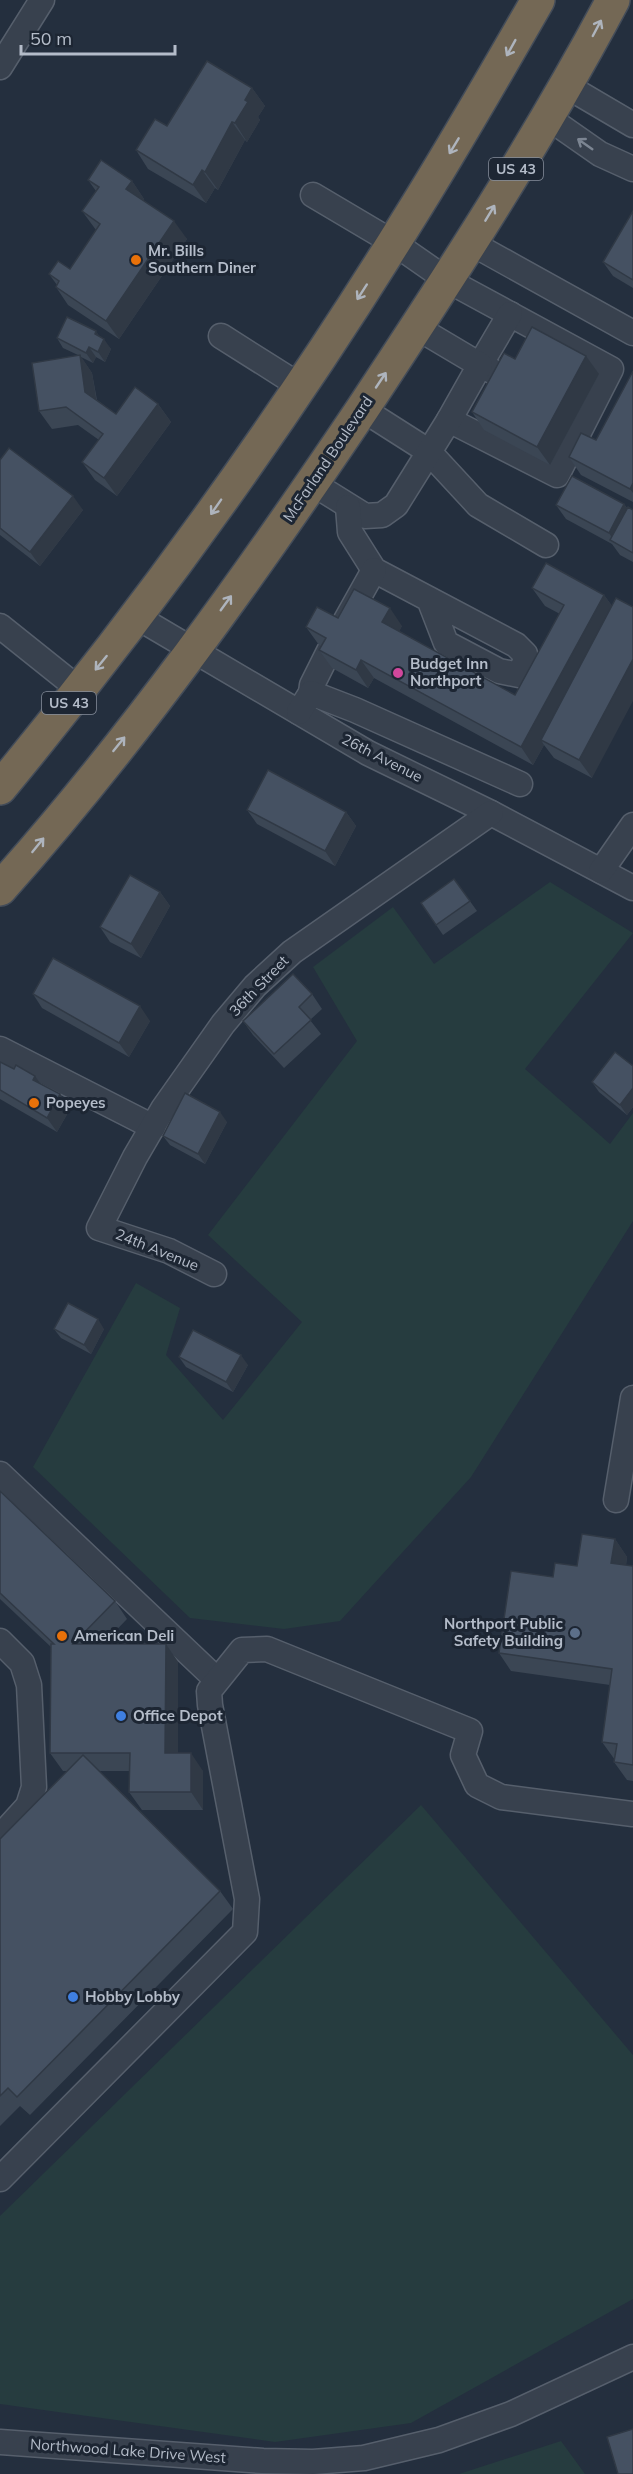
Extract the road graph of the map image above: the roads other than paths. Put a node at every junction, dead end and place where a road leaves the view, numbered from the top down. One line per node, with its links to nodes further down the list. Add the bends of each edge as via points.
1 (42, 0): 4 (street)
2 (613, 0): 5 (highway, McFarland Boulevard / US 43, one-way to 2)
3 (528, 3): 10 (highway, US 43, one-way to 10, via 484,96)
4 (0, 67)
5 (565, 85): 6 (highway, McFarland Boulevard / US 43); 7 (street)
6 (547, 117): 8 (street, one-way to 6, via 600,154); 11 (highway, McFarland Boulevard / US 43, one-way to 6)
7 (633, 125)
8 (630, 167)
9 (313, 195): 10 (street)
10 (394, 243): 12 (street); 19 (highway, US 43, one-way to 19)
11 (471, 243): 12 (highway, McFarland Boulevard / US 43); 15 (street)
12 (447, 280): 13 (street); 14 (highway, McFarland Boulevard / US 43)
13 (510, 314): 17 (street); 21 (street, via 611,369 568,441 557,475)
14 (416, 327): 17 (street); 20 (highway, McFarland Boulevard / US 43, one-way to 14)
15 (633, 333)
16 (221, 336): 19 (street)
17 (480, 365): 18 (street); 21 (street, via 477,395)
18 (511, 381)
19 (300, 386): 28 (highway, US 43, one-way to 28)
20 (362, 409): 22 (street); 23 (highway, McFarland Boulevard / US 43)
21 (449, 420): 22 (street)
22 (428, 451): 24 (street, via 396,505 382,515 365,516); 25 (street, via 478,505)
23 (312, 483): 24 (street); 30 (highway, McFarland Boulevard / US 43, one-way to 23)
24 (348, 507): 26 (street, via 350,532)
25 (546, 545)
26 (374, 570): 27 (street); 32 (street)
27 (429, 599)
28 (137, 617): 30 (street, 26th Avenue); 31 (highway, US 43, one-way to 31)
29 (0, 626): 31 (street)
30 (192, 650): 32 (street, 26th Avenue); 39 (highway, McFarland Boulevard / US 43, one-way to 30)
31 (80, 690): 33 (highway, US 43)
32 (305, 703): 34 (street, via 355,710); 35 (street, 26th Avenue, via 368,753)
33 (2, 780)
34 (520, 784)
35 (491, 813): 37 (street, 26th Avenue); 41 (street, 36th Street, via 292,952 255,986 208,1044)
36 (633, 825): 37 (street)
37 (601, 871): 38 (street, 26th Avenue)
38 (633, 888)
39 (0, 889)
40 (0, 1048): 41 (street)
41 (153, 1127): 42 (street, 36th Street)
42 (99, 1228): 43 (street, 24th Avenue, via 169,1251)
43 (214, 1274)
44 (633, 1398): 46 (street)
45 (0, 1474): 48 (street)
46 (616, 1500)
47 (0, 1641): 50 (street, via 22,1664 29,1685 34,1787 28,1806)
48 (218, 1680): 49 (street, via 242,1650 267,1649 470,1731 463,1755 472,1775 477,1785 501,1797); 51 (street, via 209,1691 210,1705 247,1899 244,1932)
49 (633, 1814)
50 (0, 1837)
51 (0, 2179)
52 (633, 2357): 53 (street, Northwood Lake Drive West, via 511,2414 439,2440 364,2458 263,2461)
53 (0, 2442)

